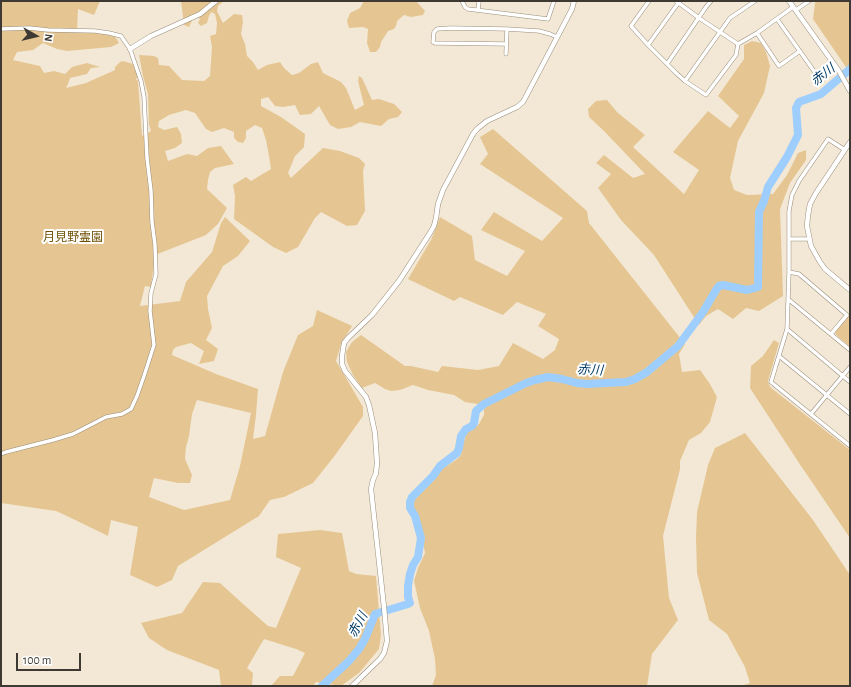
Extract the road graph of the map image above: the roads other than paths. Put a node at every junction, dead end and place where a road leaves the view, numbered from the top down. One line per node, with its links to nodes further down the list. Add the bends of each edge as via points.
1 (216, 1): 24 (street, via 200,14 151,36)
2 (462, 1): 13 (street, via 468,9)
3 (479, 1): 13 (street)
4 (554, 1): 13 (street, via 548,19)
5 (574, 1): 20 (street)
6 (649, 1): 23 (street, via 631,26)
7 (711, 1): 14 (street)
8 (755, 1): 18 (street, via 730,18)
9 (789, 1): 12 (street)
10 (809, 1): 12 (street)
11 (678, 2): 14 (street); 23 (street)
12 (795, 9): 15 (street); 30 (street, via 839,71)
13 (478, 10)
14 (699, 18): 18 (street); 27 (street)
15 (777, 18): 19 (street); 25 (street)
16 (1, 29): 24 (street, via 29,28 109,33 121,36)
17 (507, 29): 20 (street, via 539,32); 21 (street); 21 (street, via 437,28 434,32 435,43)
18 (720, 32): 22 (street); 29 (street)
19 (756, 33): 22 (street); 25 (street, via 779,66)
20 (557, 37): 50 (street, via 523,102 477,129 443,190 430,233 399,282 372,315 344,343 342,364 366,397 375,433 377,464 371,489 387,641 380,659)
21 (506, 44): 26 (street)
22 (738, 44): 29 (street, via 736,55 706,95)
23 (648, 45): 27 (street)
24 (130, 49): 49 (street, via 142,81 144,97 155,245 156,274 151,292 150,312 154,345 131,409 122,414 106,417 73,434)
25 (800, 51): 28 (street)
26 (506, 54)
27 (667, 64): 29 (street)
28 (816, 74)
29 (685, 81)
30 (850, 91)
31 (850, 142): 32 (street)
32 (845, 150): 33 (street, via 828,139 799,181 792,195 789,211); 34 (street, via 810,204 807,226)
33 (790, 239): 34 (street); 35 (street)
34 (809, 239): 36 (street, via 825,269)
35 (789, 272): 37 (street); 39 (street, via 798,274 847,315)
36 (850, 290)
37 (788, 299): 38 (street); 39 (street)
38 (786, 329): 41 (street); 43 (street)
39 (831, 334): 40 (street)
40 (850, 350)
41 (779, 356): 45 (street); 46 (street, via 771,382)
42 (850, 367): 43 (street)
43 (843, 376): 44 (street); 45 (street)
44 (850, 382)
45 (827, 394): 46 (street); 47 (street)
46 (811, 414): 48 (street)
47 (850, 414)
48 (850, 446)
49 (1, 454)
50 (352, 686)

